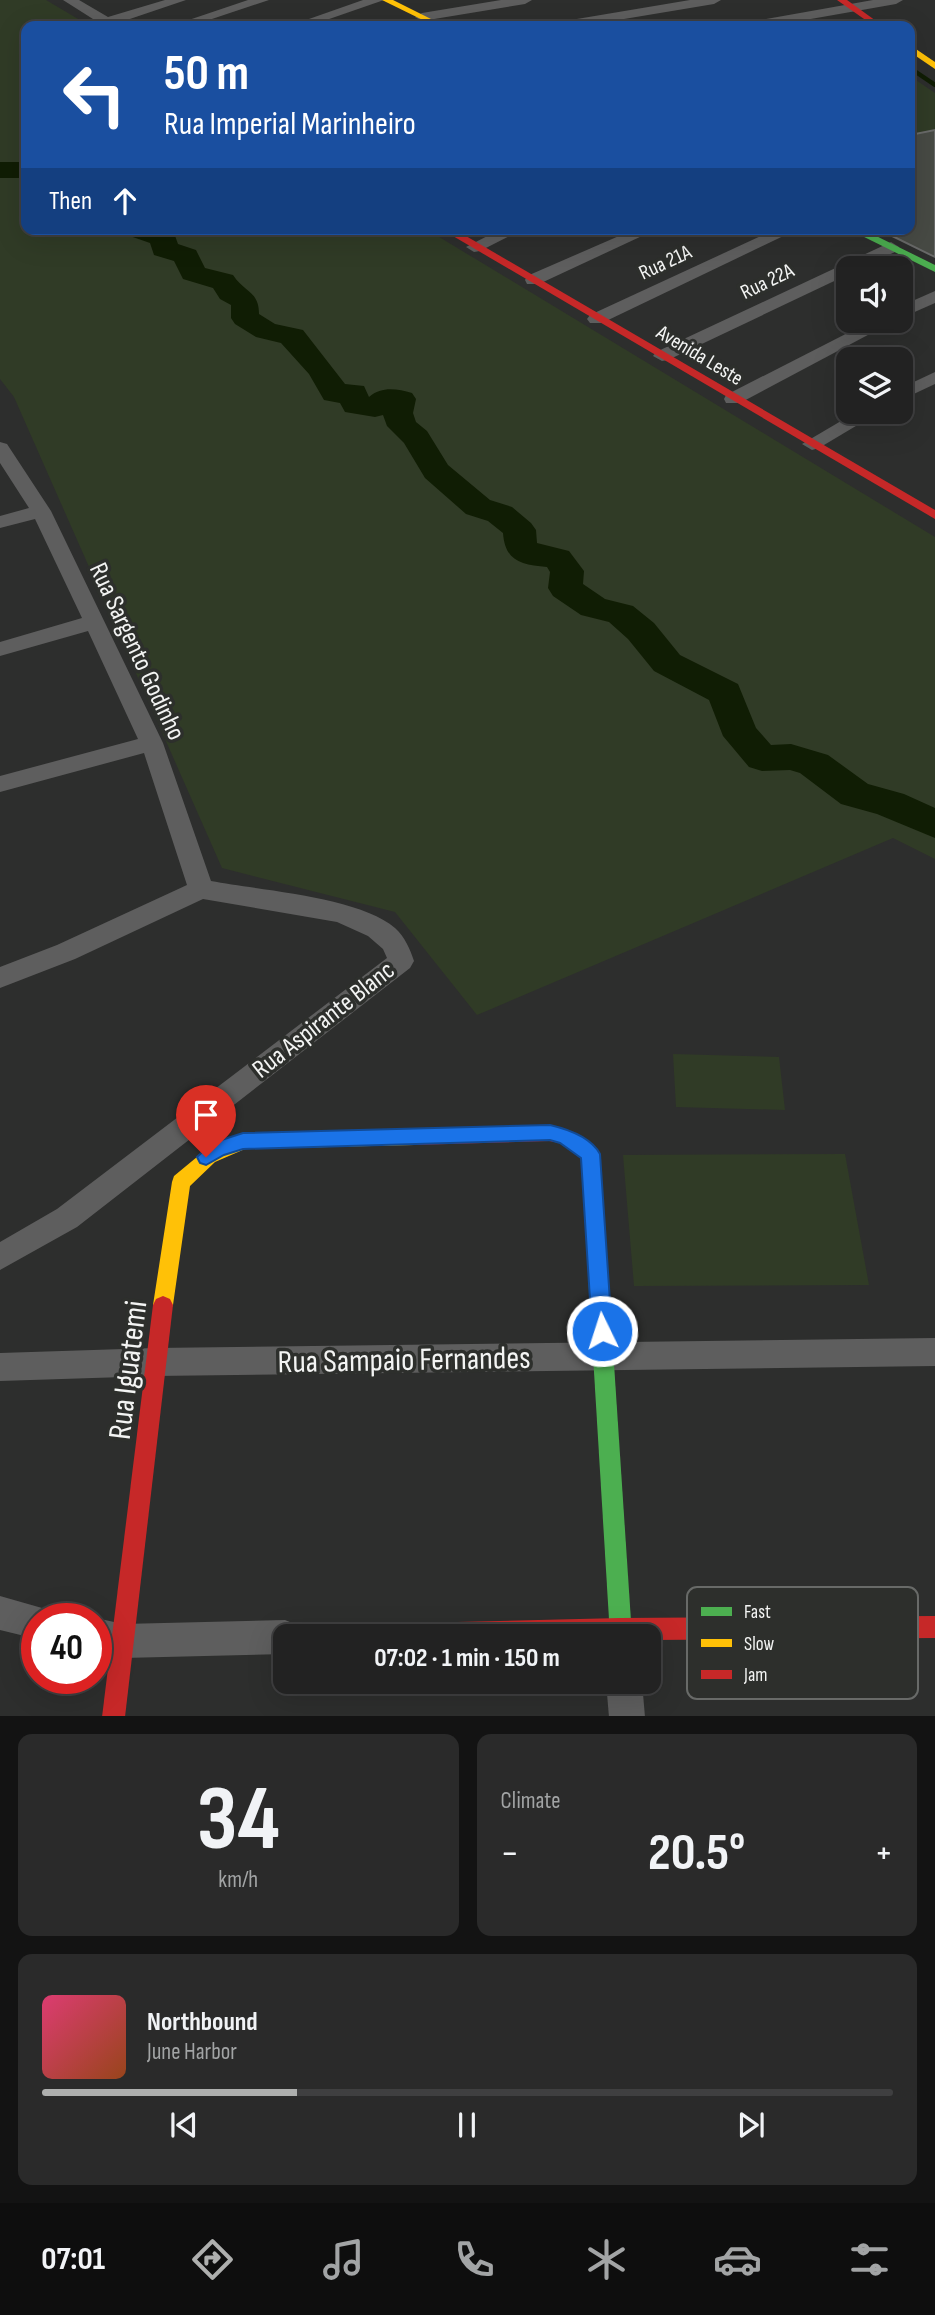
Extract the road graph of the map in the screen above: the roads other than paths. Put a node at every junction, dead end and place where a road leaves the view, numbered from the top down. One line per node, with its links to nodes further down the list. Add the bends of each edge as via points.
1 (98, 0): 10 (street)
2 (179, 0): 14 (street)
3 (262, 0): 15 (street)
4 (377, 0): 16 (street)
5 (386, 0): 17 (street)
6 (525, 0): 18 (street)
7 (624, 0): 12 (street)
8 (714, 0): 12 (street)
9 (896, 0): 11 (street)
10 (75, 3): 13 (street)
11 (847, 4): 20 (street); 21 (street)
12 (640, 13): 19 (street)
13 (105, 21)
14 (119, 21)
15 (193, 21)
16 (312, 21)
17 (423, 21)
18 (435, 21)
19 (590, 21)
20 (771, 21)
21 (872, 21)
22 (915, 52): 23 (street)
23 (935, 66)
24 (455, 235): 29 (street, Avenida Leste)
25 (501, 235): 29 (street)
26 (635, 235): 32 (street)
27 (777, 235): 35 (street, Rua 21A)
28 (866, 235): 30 (street)
29 (474, 247): 32 (street, Avenida Leste)
30 (891, 247): 31 (street); 37 (street, Rua 22A)
31 (935, 269)
32 (533, 280): 35 (street, Avenida Leste)
33 (935, 296): 34 (street)
34 (913, 307)
35 (596, 319): 37 (street, Avenida Leste)
36 (862, 333): 40 (street)
37 (662, 356): 40 (street, Avenida Leste)
38 (935, 377): 39 (street)
39 (913, 389)
40 (733, 399): 42 (street, Avenida Leste)
41 (848, 424): 42 (street)
42 (812, 444): 45 (street, Avenida Leste)
43 (0, 448): 44 (street, Rua Sargento Godinho)
44 (40, 511): 46 (street); 47 (street, Rua Sargento Godinho)
45 (934, 513)
46 (0, 522)
47 (94, 622): 48 (street); 49 (street, Rua Sargento Godinho)
48 (0, 649)
49 (152, 743): 50 (street); 51 (street, Rua Sargento Godinho)
50 (0, 784)
51 (201, 889): 52 (street); 53 (street, Rua Aspirante Blanc, via 360,920 390,939 401,961 67,1218)
52 (0, 978)
53 (3, 1251)
54 (935, 1352): 55 (street, Rua Sampaio Fernandes)
55 (603, 1356): 56 (street, Rua Sampaio Fernandes); 56 (street, Rua Iguatemi, via 590,1154 550,1133 243,1141 218,1149 181,1182); 60 (street)
56 (155, 1362): 57 (street, Rua Sampaio Fernandes); 61 (street, Rua Iguatemi)
57 (0, 1367)
58 (0, 1613): 59 (street)
59 (21, 1618)
60 (620, 1624)
61 (112, 1626)
62 (661, 1632): 63 (street)
63 (687, 1632)
64 (273, 1637): 65 (street)
65 (112, 1638)
66 (112, 1691): 68 (street, Rua Iguatemi)
67 (625, 1694): 69 (street)
68 (113, 1716)
69 (627, 1716)

